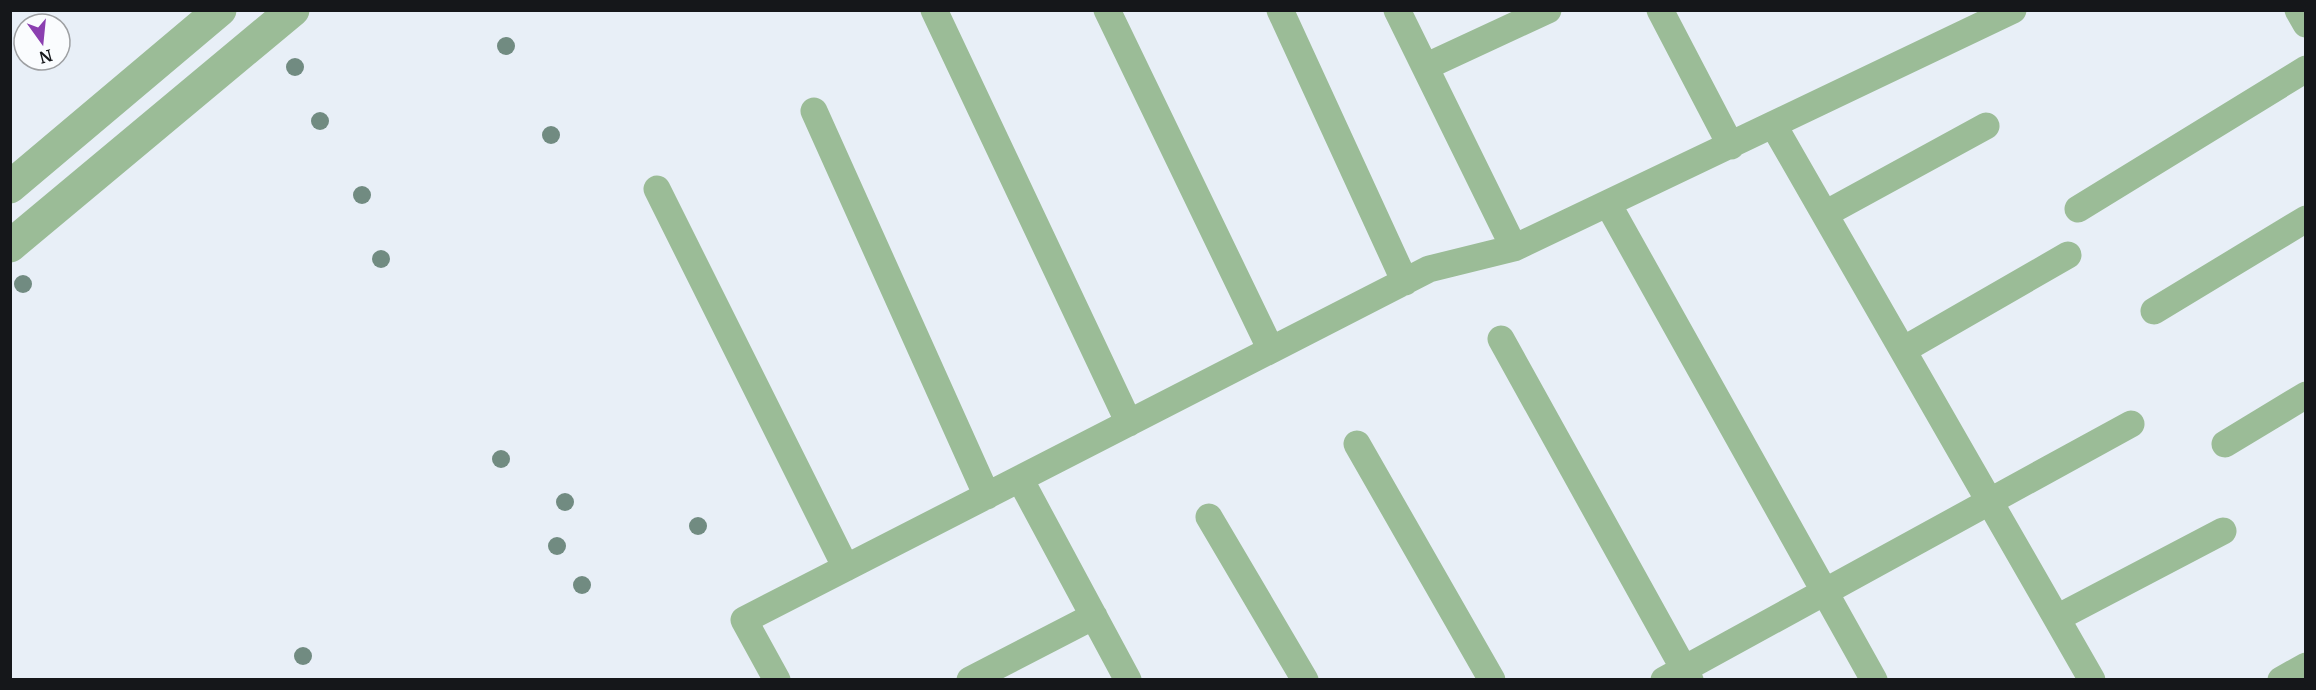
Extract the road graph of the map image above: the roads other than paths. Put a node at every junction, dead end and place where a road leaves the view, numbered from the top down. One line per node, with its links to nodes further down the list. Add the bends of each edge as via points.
1 (220, 10): 18 (street)
2 (293, 10): 24 (street)
3 (934, 10): 33 (street)
4 (1107, 10): 30 (street)
5 (1280, 10): 27 (street)
6 (1397, 10): 12 (street)
7 (1548, 10): 12 (street)
8 (1660, 10): 17 (street)
9 (2013, 10): 15 (street)
10 (2298, 10): 11 (street)
11 (2306, 24)
12 (1425, 67): 25 (street)
13 (2306, 69): 21 (street)
14 (814, 111): 38 (street)
15 (1774, 126): 17 (street); 22 (street)
16 (1986, 126): 22 (street)
17 (1731, 146): 20 (street)
18 (10, 187)
19 (657, 189): 42 (street)
20 (1608, 204): 25 (street); 43 (street)
21 (2078, 209)
22 (1825, 214): 31 (street)
23 (2306, 219): 28 (street)
24 (10, 246)
25 (1514, 248): 27 (street, via 1430,269)
26 (2067, 255): 31 (street)
27 (1405, 282): 30 (street)
28 (2154, 311)
29 (1501, 339): 47 (street)
30 (1271, 350): 33 (street)
31 (1903, 351): 39 (street)
32 (2306, 395): 36 (street)
33 (1129, 423): 37 (street)
34 (2131, 424): 39 (street)
35 (1357, 444): 52 (street)
36 (2225, 444)
37 (1020, 479): 38 (street); 44 (street)
38 (987, 496): 42 (street)
39 (1990, 502): 43 (street); 45 (street)
40 (1209, 517): 51 (street)
41 (2223, 531): 45 (street)
42 (846, 568): 48 (street, via 744,620)
43 (1824, 592): 47 (street); 53 (street)
44 (1094, 616): 49 (street); 50 (street)
45 (2057, 618): 54 (street)
46 (2306, 666): 55 (street)
47 (1679, 676)
48 (777, 680)
49 (970, 680)
50 (1128, 680)
51 (1305, 680)
52 (1492, 680)
53 (1874, 680)
54 (2092, 680)
55 (2281, 680)

